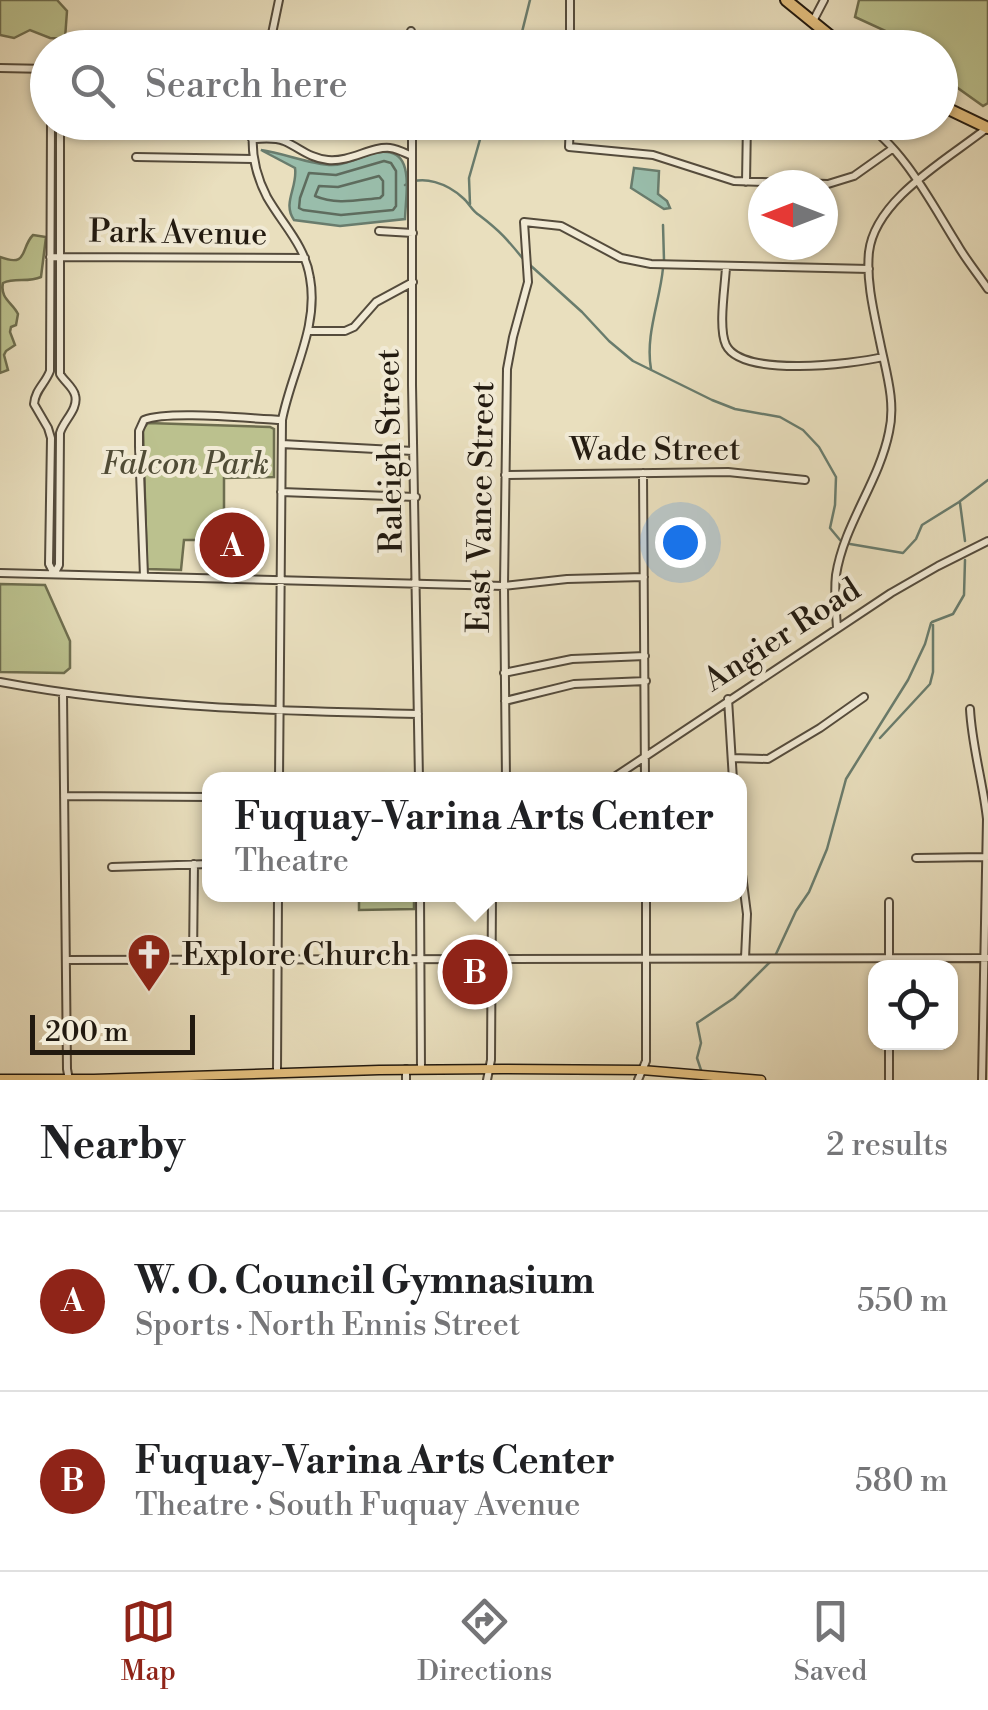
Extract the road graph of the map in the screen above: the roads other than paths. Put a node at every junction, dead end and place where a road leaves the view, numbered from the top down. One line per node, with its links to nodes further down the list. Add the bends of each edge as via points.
1 (279, 0): 6 (street)
2 (570, 0): 7 (street)
3 (786, 0): 5 (highway)
4 (824, 0): 5 (street)
5 (812, 22): 8 (highway)
6 (273, 30)
7 (570, 30)
8 (822, 30)
9 (0, 68): 10 (street)
10 (30, 69)
11 (958, 114): 12 (highway)
12 (988, 128): 25 (street)
13 (51, 140): 29 (street)
14 (60, 140): 30 (street)
15 (252, 140): 24 (street)
16 (279, 140): 22 (street, via 329,160 384,147)
17 (412, 140): 22 (street, Raleigh Street)
18 (569, 140): 26 (street, via 569,147 653,155)
19 (747, 140): 26 (street)
20 (883, 140): 21 (street)
21 (892, 149): 25 (street); 26 (street, via 838,183)
22 (412, 156): 28 (street, Raleigh Street)
23 (136, 157): 24 (street)
24 (254, 160): 31 (street, via 265,193)
25 (918, 181): 33 (street, via 887,208 870,247); 35 (street)
26 (746, 182)
27 (379, 232): 28 (street)
28 (413, 232): 34 (street, Raleigh Street)
29 (50, 257): 30 (street, Park Avenue); 38 (street)
30 (61, 257): 31 (street, Park Avenue); 39 (street)
31 (305, 258): 36 (street, via 312,295)
32 (726, 267): 33 (street); 37 (street, via 723,336 734,354 804,367); 46 (street, East Vance Street, via 622,258 561,226 524,222 528,282 507,368)
33 (869, 269): 37 (street)
34 (414, 282): 36 (street, via 376,302 354,327); 44 (street, Raleigh Street)
35 (987, 285)
36 (308, 331): 40 (street)
37 (884, 357): 58 (street, via 889,436 843,547)
38 (50, 371): 39 (street); 41 (street, via 34,404)
39 (60, 371): 42 (street, via 75,401)
40 (282, 420): 43 (street); 53 (street, via 144,420)
41 (50, 434): 42 (street); 52 (street)
42 (60, 434): 52 (street)
43 (282, 444): 44 (street); 48 (street)
44 (414, 451): 49 (street, Raleigh Street)
45 (644, 473): 46 (street, Wade Street); 47 (street, Wade Street); 54 (street)
46 (505, 475): 57 (street, East Vance Street)
47 (806, 480)
48 (281, 492): 49 (street); 55 (street)
49 (416, 498): 56 (street, Raleigh Street)
50 (988, 541): 58 (street, Angier Road)
51 (0, 573): 52 (street)
52 (54, 574): 53 (street)
53 (144, 576): 55 (street)
54 (644, 577): 57 (street); 59 (street)
55 (281, 580): 56 (street); 68 (street)
56 (416, 582): 57 (street); 69 (street, Raleigh Street)
57 (504, 586): 60 (street, East Vance Street)
58 (837, 628): 65 (street, Angier Road)
59 (645, 656): 60 (street, via 572,659); 62 (street)
60 (504, 673): 66 (street, East Vance Street)
61 (0, 682): 63 (street)
62 (646, 682): 66 (street, via 574,684); 70 (street)
63 (63, 694): 68 (street); 78 (street)
64 (864, 698): 71 (street, via 768,759)
65 (728, 700): 70 (street, Angier Road); 71 (street)
66 (504, 701): 74 (street, East Vance Street)
67 (970, 709): 80 (street, via 985,795)
68 (280, 711): 69 (street); 72 (street)
69 (418, 714): 73 (street, Raleigh Street)
70 (644, 756): 75 (street, Angier Road); 76 (street)
71 (732, 758): 77 (street)
72 (280, 772)
73 (418, 772)
74 (506, 772)
75 (621, 772)
76 (645, 772)
77 (732, 772)
78 (64, 796): 79 (street); 99 (street)
79 (202, 796)
80 (986, 857): 81 (street); 85 (street)
81 (916, 858)
82 (194, 864): 83 (street); 84 (street); 92 (street)
83 (202, 864)
84 (112, 867)
85 (987, 897): 98 (street)
86 (278, 902): 100 (street)
87 (420, 902): 93 (street)
88 (492, 902): 94 (street)
89 (646, 902): 95 (street)
90 (745, 902): 96 (street)
91 (888, 902): 97 (street)
92 (192, 958): 99 (street); 100 (street)
93 (420, 958): 94 (street); 100 (street); 103 (street)
94 (493, 958): 95 (street); 104 (street)
95 (647, 958): 96 (street); 105 (street)
96 (745, 958): 97 (street)
97 (889, 958): 98 (street)
98 (986, 958): 116 (street)
99 (66, 960): 110 (street)
100 (278, 960): 107 (street)
101 (889, 1050): 115 (street)
102 (406, 1069): 103 (main road); 106 (main road); 111 (street)
103 (422, 1069): 104 (main road)
104 (489, 1069): 105 (main road); 112 (street)
105 (642, 1070): 113 (street); 114 (main road)
106 (336, 1075): 107 (main road)
107 (277, 1076): 108 (main road)
108 (149, 1078): 110 (main road)
109 (0, 1079): 110 (main road)
110 (69, 1079)
111 (406, 1080)
112 (486, 1080)
113 (638, 1080)
114 (762, 1080)
115 (889, 1080)
116 (982, 1080)

